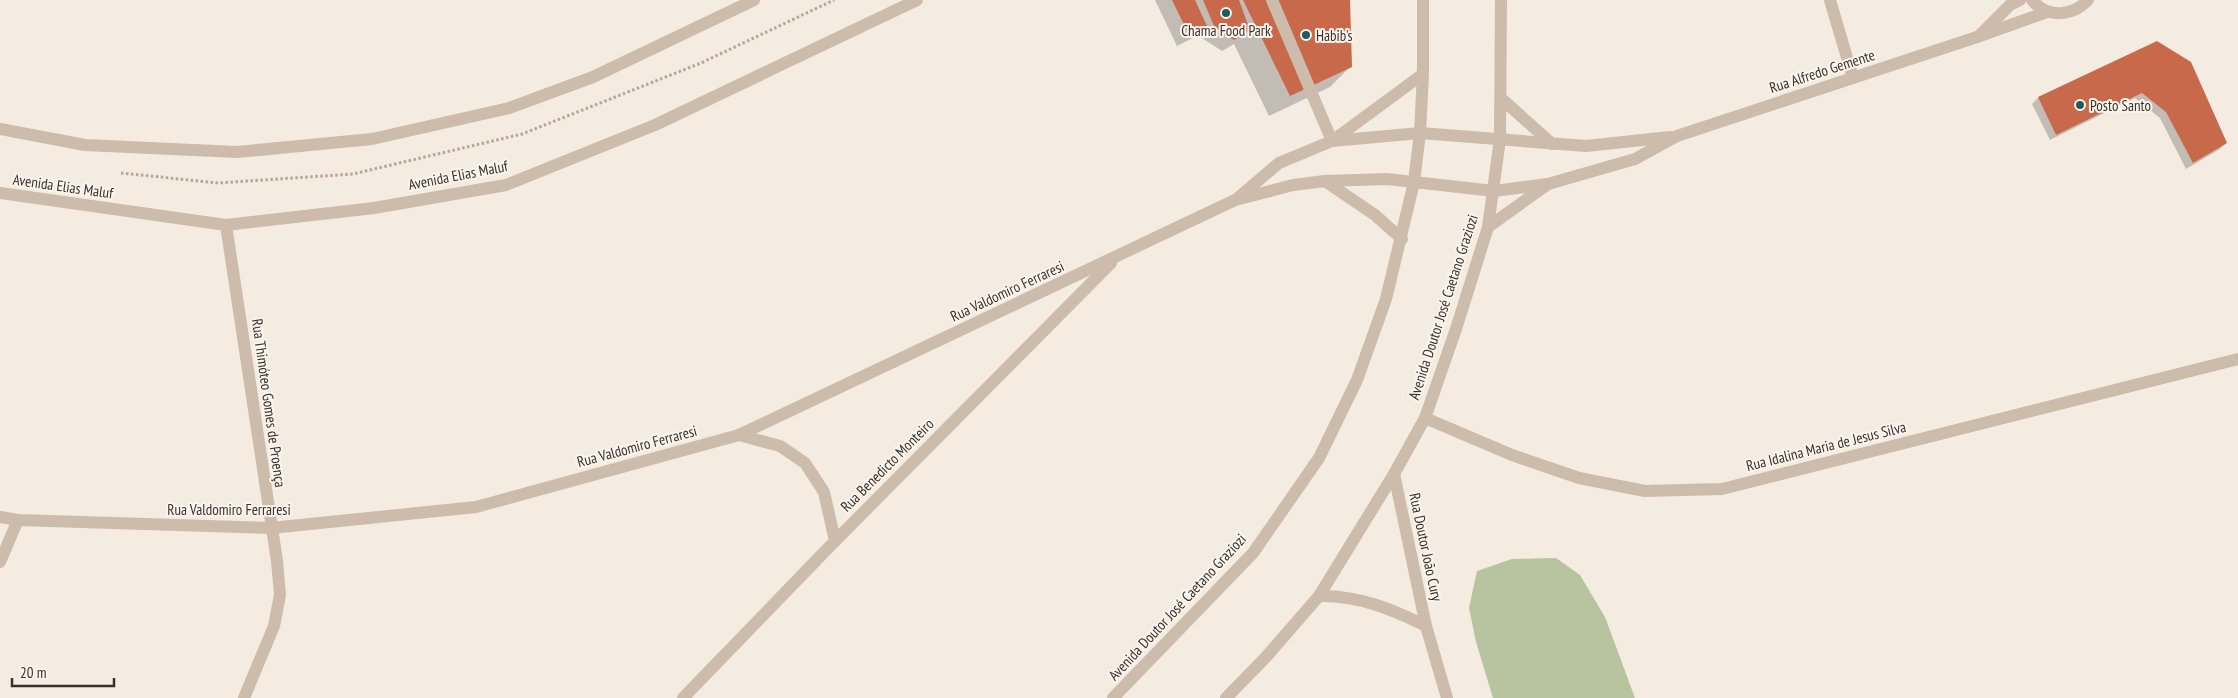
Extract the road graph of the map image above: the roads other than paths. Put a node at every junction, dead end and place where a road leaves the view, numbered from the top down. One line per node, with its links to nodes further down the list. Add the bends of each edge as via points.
1 (754, 0): 15 (street, via 593,77 508,108 372,139 236,152 85,145)
2 (917, 0): 27 (street, Avenida Elias Maluf, via 655,125 506,185 374,208)
3 (1272, 0): 19 (street)
4 (1423, 0): 12 (street, Avenida Doutor José Caetano Graziozi)
5 (1501, 0): 14 (street, Avenida Doutor José Caetano Graziozi)
6 (1830, 0): 13 (street)
7 (2020, 0): 11 (street, via 2010,5)
8 (2032, 0): 10 (street)
9 (2088, 0): 10 (street, via 2072,12)
10 (2047, 12): 11 (street, Rua Alfredo Gemente)
11 (1978, 37): 13 (street, Rua Alfredo Gemente)
12 (1423, 74): 16 (street, Avenida Doutor José Caetano Graziozi); 19 (street)
13 (1853, 78): 17 (street, Rua Alfredo Gemente)
14 (1502, 99): 18 (street, Avenida Doutor José Caetano Graziozi); 20 (street)
15 (0, 128)
16 (1420, 133): 18 (street); 19 (street, Rua Valdomiro Ferraresi); 22 (street, Avenida Doutor José Caetano Graziozi)
17 (1677, 136): 20 (street, Rua Alfredo Gemente, via 1586,146); 23 (street, Rua Alfredo Gemente, via 1635,159)
18 (1500, 139): 20 (street, Rua Alfredo Gemente); 24 (street, Avenida Doutor José Caetano Graziozi)
19 (1332, 141): 26 (street, Rua Valdomiro Ferraresi, via 1279,163)
20 (1552, 144)
21 (1324, 181): 22 (street, Rua Valdomiro Ferraresi, via 1387,179); 26 (street, Rua Valdomiro Ferraresi, via 1292,185); 29 (street, via 1375,214)
22 (1414, 182): 24 (street); 29 (street, Avenida Doutor José Caetano Graziozi)
23 (1548, 184): 24 (street, Rua Alfredo Gemente); 28 (street)
24 (1494, 190): 28 (street, Avenida Doutor José Caetano Graziozi)
25 (0, 193): 27 (street, Avenida Elias Maluf)
26 (1235, 200): 30 (street, Rua Valdomiro Ferraresi)
27 (226, 225): 37 (street, Rua Thimóteo Gomes de Proença)
28 (1488, 228): 32 (street, Avenida Doutor José Caetano Graziozi)
29 (1402, 238): 44 (street, Avenida Doutor José Caetano Graziozi, via 1386,299 1357,380 1319,458 1253,553)
30 (1117, 257): 33 (street, Rua Valdomiro Ferraresi); 38 (street, Rua Benedicto Monteiro)
31 (2238, 359): 32 (street, Rua Idalina Maria de Jesus Silva, via 1722,489 1645,490 1579,478 1512,455)
32 (1425, 418): 34 (street, Avenida Doutor José Caetano Graziozi)
33 (738, 435): 37 (street, Rua Valdomiro Ferraresi, via 476,507); 38 (street, via 780,446 805,463 824,492)
34 (1394, 474): 40 (street, Avenida Doutor José Caetano Graziozi); 41 (street, Rua Doutor João Cury)
35 (0, 516): 36 (street, Rua Valdomiro Ferraresi)
36 (18, 520): 37 (street, Rua Valdomiro Ferraresi); 39 (street)
37 (271, 528): 42 (street, Rua Thimóteo Gomes de Proença, via 280,595 274,626)
38 (835, 541): 43 (street, Rua Benedicto Monteiro)
39 (0, 562)
40 (1319, 596): 41 (street, Rua Doutor João Cury, via 1358,600 1397,612); 45 (street, Avenida Doutor José Caetano Graziozi)
41 (1426, 626): 46 (street, Rua Doutor João Cury)
42 (244, 698)
43 (683, 698)
44 (1113, 698)
45 (1226, 698)
46 (1447, 698)

